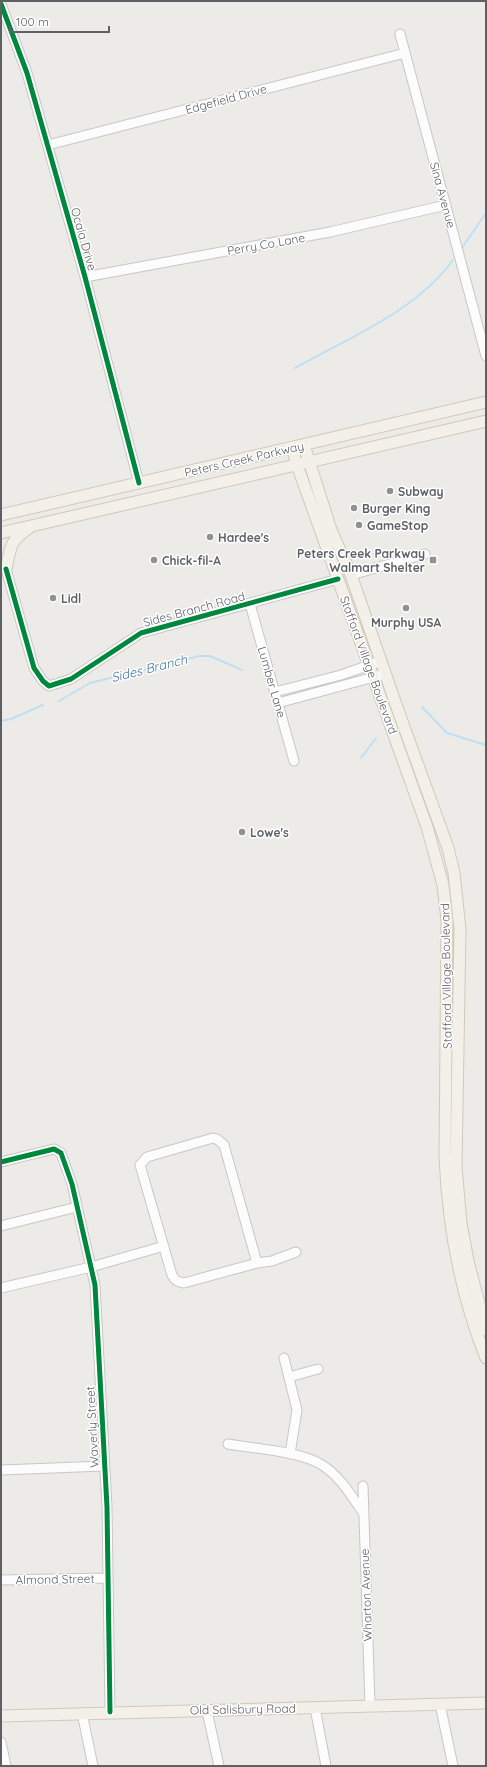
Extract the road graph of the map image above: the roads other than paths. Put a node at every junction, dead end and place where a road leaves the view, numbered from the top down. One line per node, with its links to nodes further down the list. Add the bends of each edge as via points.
1 (1, 4): 4 (street, Ocala Drive, via 27,73)
2 (400, 34): 3 (street, Sina Avenue)
3 (405, 53): 4 (street, Edgefield Drive); 5 (street, Sina Avenue)
4 (48, 145): 6 (street, Ocala Drive)
5 (446, 205): 6 (street, Perry Co Lane, via 330,232); 7 (street, Sina Avenue)
6 (85, 277): 14 (street, Ocala Drive)
7 (486, 356)
8 (486, 402): 10 (main road, Peters Creek Parkway)
9 (486, 421): 12 (main road, Peters Creek Parkway)
10 (304, 445): 11 (main road, Peters Creek Parkway); 12 (main road, Stafford Village Boulevard)
11 (292, 447): 13 (main road, Stafford Village Boulevard); 14 (main road, Peters Creek Parkway)
12 (308, 462): 13 (main road, Peters Creek Parkway); 21 (main road, Stafford Village Boulevard, via 331,530)
13 (296, 465): 16 (main road, Peters Creek Parkway); 22 (main road, Stafford Village Boulevard)
14 (139, 483): 15 (main road, Peters Creek Parkway); 16 (main road, via 131,496 85,507)
15 (1, 516)
16 (65, 518): 17 (main road, Peters Creek Parkway)
17 (33, 525): 18 (main road, Peters Creek Parkway); 20 (main road, via 16,539)
18 (1, 533)
19 (426, 554): 21 (street)
20 (4, 564): 23 (street, Sides Branch Road, via 34,668 42,681 50,686 71,679 141,633)
21 (351, 575): 24 (main road, Stafford Village Boulevard)
22 (338, 579): 23 (street, Sides Branch Road); 25 (main road, Stafford Village Boulevard)
23 (250, 604): 30 (street, Lumber Lane)
24 (381, 661): 25 (street); 26 (main road, Stafford Village Boulevard)
25 (368, 665): 27 (main road, Stafford Village Boulevard); 28 (street)
26 (385, 674): 27 (street); 41 (main road, Stafford Village Boulevard, via 448,848 454,874 460,929 456,1167 461,1223)
27 (373, 678): 29 (street); 43 (main road, Stafford Village Boulevard, via 427,827 443,885 447,920 446,1190 462,1285)
28 (322, 680): 29 (street); 30 (street)
29 (325, 691): 31 (street)
30 (275, 692): 31 (street, Lumber Lane)
31 (278, 703): 32 (street, Lumber Lane)
32 (294, 761)
33 (1, 1162): 34 (street, Waverly Street, via 54,1149 61,1153)
34 (77, 1207): 35 (street); 39 (street, Waverly Street)
35 (1, 1226)
36 (164, 1246): 38 (street, via 174,1280 178,1282 184,1283); 38 (street, via 140,1165 147,1157 217,1139 224,1145); 39 (street)
37 (296, 1252): 38 (street, via 272,1261)
38 (257, 1263)
39 (91, 1267): 40 (street); 48 (street, Waverly Street, via 98,1316)
40 (1, 1288)
41 (486, 1330)
42 (284, 1358): 45 (street)
43 (486, 1358)
44 (318, 1369): 45 (street)
45 (289, 1377): 47 (street, via 297,1410)
46 (228, 1444): 47 (street)
47 (290, 1454): 51 (street, via 306,1458 326,1468)
48 (104, 1466): 49 (street); 52 (street, Waverly Street)
49 (1, 1470)
50 (363, 1486): 51 (street, Wharton Avenue)
51 (364, 1514): 56 (street, Wharton Avenue)
52 (108, 1578): 53 (street, Almond Street); 59 (street, Waverly Street)
53 (1, 1580)
54 (486, 1703): 55 (main road, Old Salisbury Road)
55 (440, 1704): 56 (main road, Old Salisbury Road); 67 (street)
56 (370, 1705): 57 (main road, Old Salisbury Road)
57 (315, 1708): 58 (main road, Old Salisbury Road); 66 (street)
58 (207, 1710): 59 (main road, Old Salisbury Road); 65 (street)
59 (110, 1712): 60 (main road, Old Salisbury Road)
60 (82, 1713): 61 (main road, Old Salisbury Road); 64 (street)
61 (1, 1716)
62 (1, 1742): 63 (street)
63 (6, 1766)
64 (93, 1766)
65 (218, 1766)
66 (326, 1766)
67 (453, 1766)

